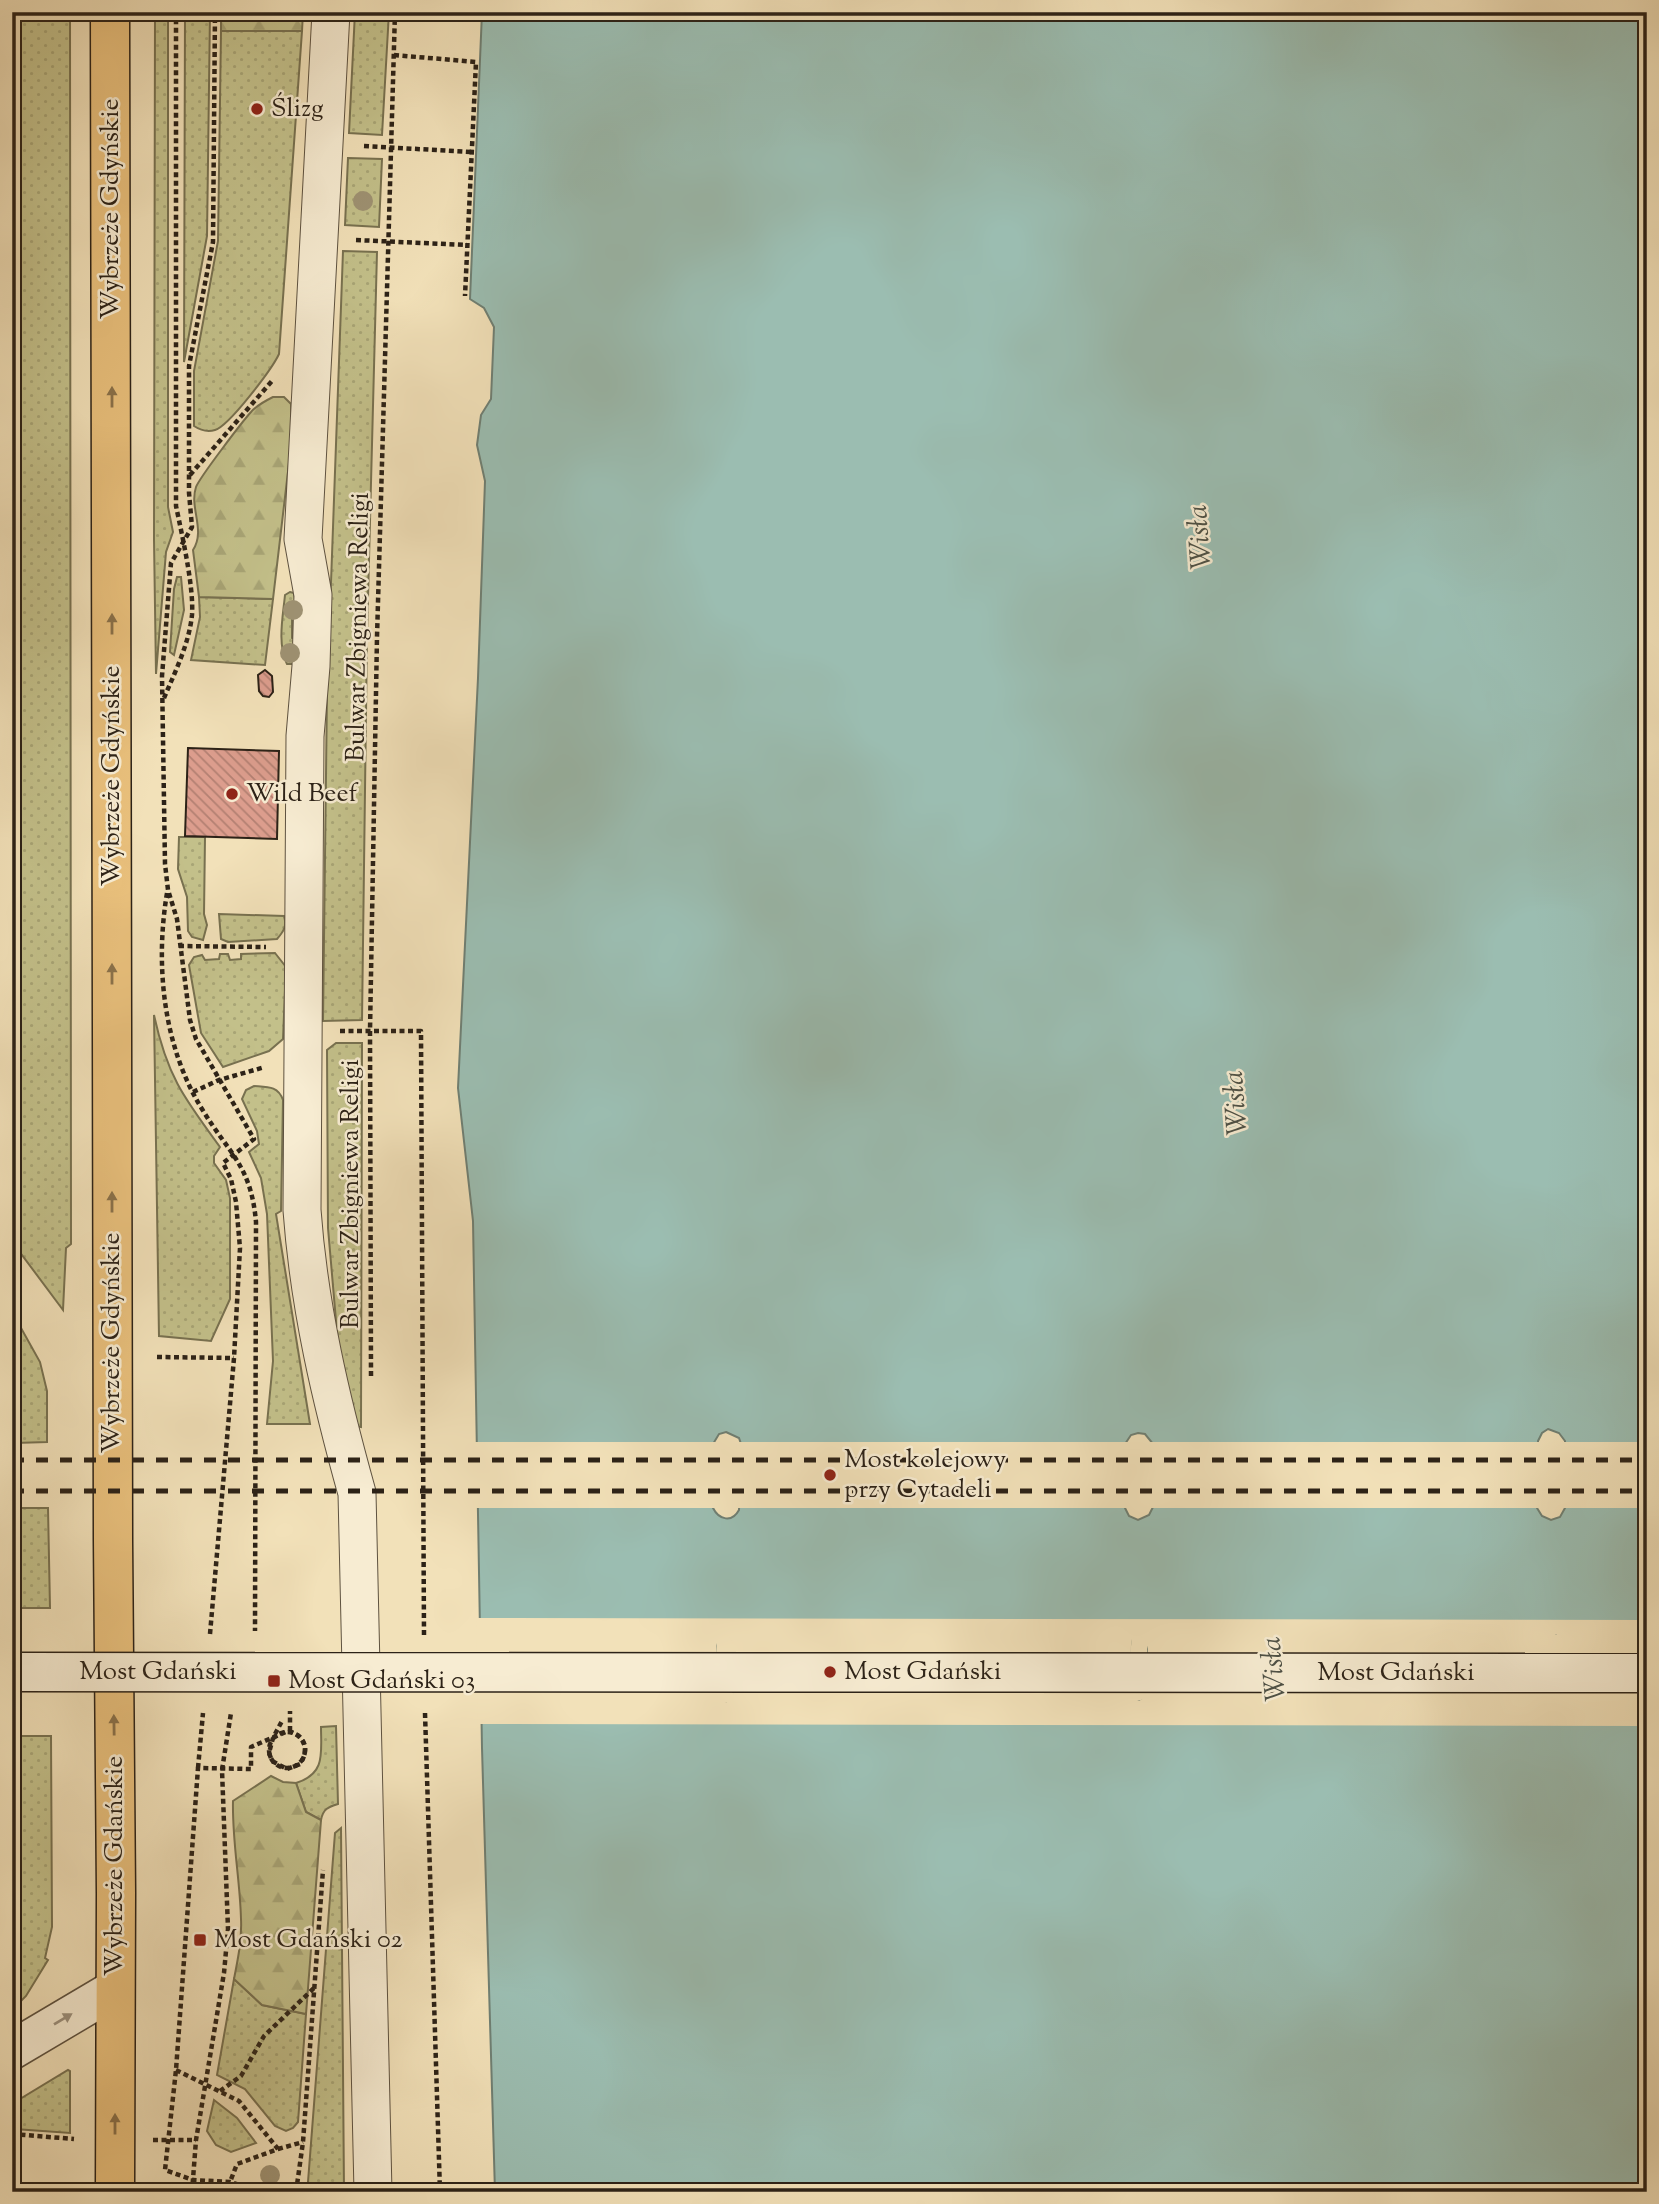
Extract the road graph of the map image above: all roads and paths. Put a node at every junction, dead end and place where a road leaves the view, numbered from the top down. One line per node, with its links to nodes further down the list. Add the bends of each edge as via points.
1 (110, 12): 29 (main road, Wybrzeże Gdyńskie, one-way to 1)
2 (176, 12): 16 (path, via 176,506)
3 (215, 12): 15 (path, via 213,242 189,366)
4 (331, 12): 7 (street)
5 (396, 12): 6 (path, Bulwar Zbigniewa Religi)
6 (394, 55): 8 (path, Bulwar Zbigniewa Religi); 9 (path, via 475,62)
7 (324, 143): 8 (path); 10 (street)
8 (391, 148): 9 (path); 11 (path, Bulwar Zbigniewa Religi)
9 (471, 152): 12 (path)
10 (319, 238): 11 (path); 14 (street)
11 (387, 241): 12 (path); 21 (path, Bulwar Zbigniewa Religi)
12 (467, 245): 13 (path)
13 (465, 296)
14 (313, 334): 15 (path); 20 (street, via 303,539 313,595 305,736)
15 (190, 475): 16 (path, via 192,527)
16 (183, 542): 17 (path, via 171,563); 17 (path, via 192,614)
17 (163, 701): 18 (path)
18 (168, 890): 19 (path); 24 (path, via 163,919 165,1006 176,1056)
19 (179, 946): 20 (path); 23 (path, via 190,1020)
20 (304, 947): 22 (street)
21 (370, 1031): 28 (path, Bulwar Zbigniewa Religi); 31 (path, via 421,1031)
22 (303, 1062): 23 (path); 65 (street, via 306,1263 324,1365 357,1493)
23 (219, 1080): 24 (path); 25 (path, via 254,1139)
24 (192, 1092): 25 (path)
25 (234, 1153): 27 (path, via 223,1163 236,1202 240,1248); 30 (path, via 250,1186 256,1222)
26 (158, 1357): 27 (path)
27 (234, 1358): 32 (path)
28 (370, 1386)
29 (113, 1540): 46 (main road, Wybrzeże Gdańskie, one-way to 29)
30 (253, 1642)
31 (424, 1642)
32 (209, 1645)
33 (12, 1672): 34 (main road, Most Gdański, bridge)
34 (1647, 1673)
35 (204, 1699): 42 (path)
36 (235, 1701): 43 (path)
37 (290, 1707): 40 (path)
38 (425, 1710): 66 (path)
39 (282, 1721): 41 (path, bridge, via 270,1744 270,1757 288,1769)
40 (287, 1731): 41 (path, bridge, via 304,1741); 41 (path, bridge, via 272,1740 272,1760 286,1769); 43 (path, via 251,1747 251,1769)
41 (303, 1759)
42 (198, 1768): 43 (path); 48 (path)
43 (222, 1770): 49 (path, via 228,1928)
44 (324, 1863): 45 (path)
45 (314, 1987): 50 (path, via 264,2036 241,2076); 56 (path)
46 (115, 1989): 47 (main road, one-way to 46); 60 (main road, Wybrzeże Gdańskie, one-way to 46)
47 (12, 2050)
48 (176, 2070): 49 (path); 54 (path)
49 (204, 2084): 50 (path); 55 (path)
50 (219, 2091): 57 (path, via 239,2101)
51 (12, 2134): 52 (path)
52 (72, 2138)
53 (154, 2140): 54 (path)
54 (168, 2140): 55 (path); 58 (path, via 165,2170)
55 (197, 2140): 58 (path)
56 (303, 2142): 57 (path); 64 (path)
57 (278, 2150): 59 (path, via 237,2164)
58 (193, 2179): 59 (path); 61 (path)
59 (230, 2182): 62 (path); 63 (path)
60 (115, 2192)
61 (192, 2192)
62 (229, 2192)
63 (263, 2192)
64 (296, 2192)
65 (373, 2192)
66 (440, 2192)

